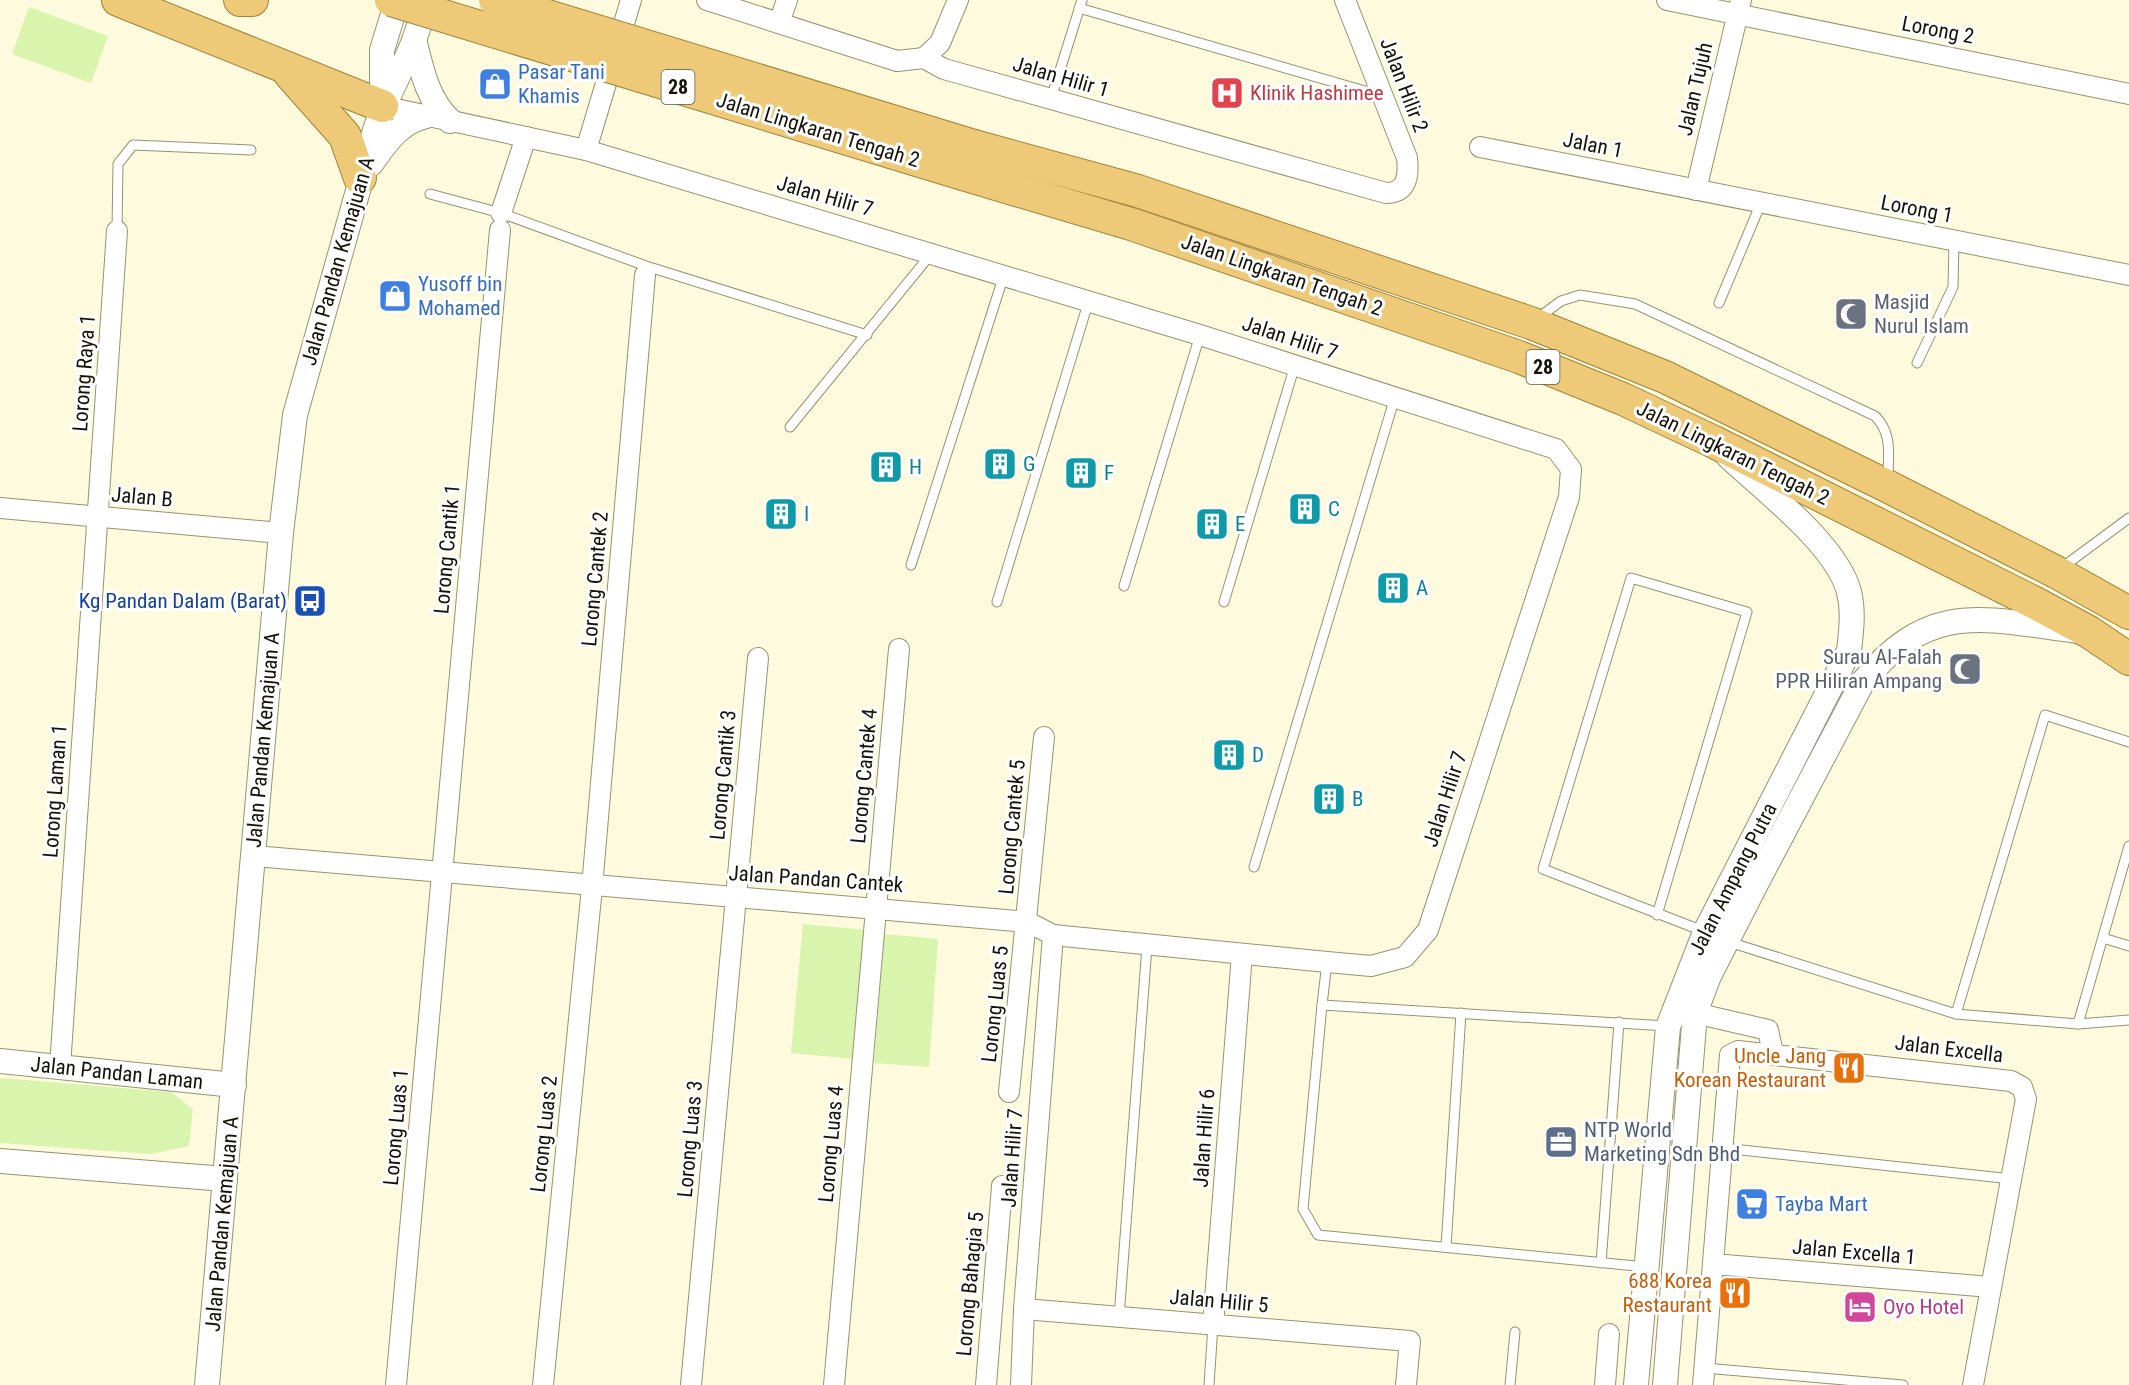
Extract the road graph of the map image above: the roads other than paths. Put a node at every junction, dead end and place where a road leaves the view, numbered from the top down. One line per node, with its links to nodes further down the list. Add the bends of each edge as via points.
1 (118, 0): 18 (highway)
2 (240, 0): 3 (highway)
3 (252, 0)
4 (393, 0): 22 (street, Jalan Pandan Kemajuan A, via 393,14 382,50); 29 (highway, Jalan Lingkaran Tengah 2 / 28, bridge)
5 (424, 0): 16 (street, Jalan Pandan Kemajuan A)
6 (495, 0): 29 (highway, Jalan Lingkaran Tengah 2 / 28, bridge)
7 (631, 0): 28 (street)
8 (787, 0): 15 (street)
9 (958, 0): 17 (street, via 940,43)
10 (1345, 0): 20 (street, Jalan Hilir 2)
11 (1667, 0): 14 (street, Lorong 2)
12 (715, 2): 15 (street, Jalan Hilir 1)
13 (1080, 4): 20 (lane); 21 (lane)
14 (1740, 7): 19 (street, Lorong 2); 32 (street, Jalan Tujuh)
15 (779, 23): 17 (street, Jalan Hilir 1, via 897,61)
16 (415, 43): 22 (street, Jalan Pandan Kemajuan A); 24 (street, via 429,92 439,111)
17 (924, 58): 21 (street, Jalan Hilir 1, via 944,69)
18 (284, 67): 22 (highway); 30 (highway, via 345,136)
19 (2129, 94)
20 (1384, 97): 31 (street, Jalan Hilir 2, via 1407,158 1409,172)
21 (1051, 99): 31 (street, Jalan Hilir 1, via 1386,193 1397,193)
22 (382, 106): 23 (street, Jalan Hilir 7); 30 (street, Jalan Pandan Kemajuan A)
23 (426, 116): 24 (street, Jalan Hilir 7); 30 (street, via 400,127)
24 (450, 121): 25 (street, Jalan Hilir 7)
25 (526, 137): 28 (street, Jalan Hilir 7); 35 (street, Lorong Cantik 1)
26 (1480, 147): 32 (street, Jalan 1)
27 (251, 150): 36 (lane, via 133,145 118,164)
28 (586, 150): 38 (street, Jalan Hilir 7)
29 (970, 160): 44 (highway, Jalan Lingkaran Tengah 2 / 28, via 1138,191); 51 (highway, Jalan Lingkaran Tengah 2 / 28, via 1131,224 1470,339 1623,399)
30 (360, 178): 56 (street, Jalan Pandan Kemajuan A, via 295,415)
31 (1403, 188)
32 (1696, 190): 34 (street, Lorong 1)
33 (430, 194): 35 (lane)
34 (1761, 203): 37 (street, Lorong 1); 43 (lane)
35 (500, 222): 45 (lane); 72 (street, Lorong Cantik 1)
36 (117, 231): 54 (street, Lorong Raya 1)
37 (1954, 241): 41 (street, Lorong 1); 47 (lane, via 1953,287)
38 (932, 252): 39 (street, Jalan Hilir 7); 45 (lane)
39 (1004, 274): 42 (street, Jalan Hilir 7); 57 (lane)
40 (645, 275): 73 (street, Lorong Cantek 2)
41 (2129, 275)
42 (1089, 300): 46 (street, Jalan Hilir 7); 60 (lane)
43 (1719, 303)
44 (1531, 323): 52 (highway, Jalan Lingkaran Tengah 2 / 28, via 1665,377); 52 (lane, via 1561,301 1580,295 1635,304 1875,416 1888,436)
45 (867, 335): 50 (lane)
46 (1200, 335): 48 (street, Jalan Hilir 7); 59 (lane)
47 (1917, 363)
48 (1295, 365): 49 (street, Jalan Hilir 7); 61 (lane)
49 (1395, 397): 71 (lane); 85 (street, Jalan Hilir 7, via 1556,449 1571,469 1569,497 1428,930 1405,957)
50 (790, 427)
51 (1712, 441): 63 (highway, Jalan Lingkaran Tengah 2 / 28); 79 (street, Jalan Ampang Putra, via 1816,539 1837,564 1849,592 1852,624 1849,651)
52 (1887, 486): 58 (highway, Jalan Lingkaran Tengah 2 / 28)
53 (0, 508): 54 (street, Jalan B)
54 (98, 517): 56 (street, Jalan B); 96 (street, Lorong Laman 1)
55 (2129, 518): 58 (lane)
56 (281, 533): 70 (street, Jalan Pandan Kemajuan A)
57 (911, 565)
58 (2056, 572): 62 (highway, Jalan Lingkaran Tengah 2 / 28)
59 (1124, 586)
60 (997, 602)
61 (1224, 602)
62 (2129, 613)
63 (2089, 632): 66 (highway, Jalan Lingkaran Tengah 2 / 28); 79 (street, Jalan Ampang Putra, via 1962,620 1932,626 1881,660 1862,683)
64 (899, 649): 75 (street, Lorong Cantek 4)
65 (758, 658): 74 (street, Lorong Cantik 3)
66 (2129, 659)
67 (1044, 737): 77 (street, Lorong Cantek 5)
68 (2129, 742): 89 (lane, via 2045,715)
69 (2129, 846): 80 (lane)
70 (254, 856): 72 (street, Jalan Pandan Cantek); 97 (street, Jalan Pandan Kemajuan A)
71 (1254, 867)
72 (443, 872): 73 (street, Jalan Pandan Cantek); 116 (street, Lorong Luas 1)
73 (592, 887): 74 (street, Jalan Pandan Cantek); 117 (street, Lorong Luas 2)
74 (736, 897): 75 (street, Jalan Pandan Cantek); 118 (street, Lorong Luas 3)
75 (877, 907): 77 (street, Jalan Pandan Cantek); 119 (street, Lorong Luas 4)
76 (1657, 915): 76 (lane, via 1543,869 1631,578 1747,612); 79 (lane)
77 (1028, 922): 78 (street, Jalan Pandan Cantek); 98 (street, Lorong Luas 5)
78 (1053, 935): 82 (street, Jalan Pandan Cantek); 109 (street, Jalan Hilir 7)
79 (1716, 937): 88 (street, Jalan Ampang Putra); 89 (lane); 93 (street, Jalan Ampang Putra)
80 (2103, 938): 81 (lane); 92 (lane)
81 (2129, 945)
82 (1147, 946): 83 (street, Jalan Pandan Cantek); 110 (lane)
83 (1242, 954): 84 (street, Jalan Pandan Cantek); 111 (street, Jalan Hilir 6)
84 (1327, 962): 85 (street, Jalan Pandan Cantek); 86 (lane)
85 (1371, 966)
86 (1322, 1005): 87 (lane); 104 (lane, via 1303,1209 1318,1234)
87 (1461, 1013): 91 (lane); 104 (lane)
88 (1695, 1013): 94 (street, via 1768,1030); 127 (street, Jalan Ampang Putra)
89 (1956, 1014): 92 (lane)
90 (2129, 1020): 92 (lane)
91 (1619, 1022): 93 (lane); 105 (lane)
92 (2078, 1024)
93 (1668, 1026): 107 (street, Jalan Ampang Putra)
94 (1773, 1053): 99 (street, Jalan Excella, via 1738,1051 1730,1055); 102 (street, Jalan Excella, via 2011,1081 2022,1087 2026,1099)
95 (0, 1061): 96 (street, Jalan Pandan Laman)
96 (60, 1067): 97 (street, Jalan Pandan Laman)
97 (234, 1085): 101 (street, Jalan Pandan Kemajuan A)
98 (1009, 1092)
99 (1723, 1148): 102 (lane); 106 (street)
100 (0, 1161): 101 (street)
101 (225, 1179): 115 (street, Jalan Pandan Kemajuan A)
102 (2012, 1179): 108 (street, Jalan Excella)
103 (1002, 1186): 120 (street, Lorong Bahagia 5)
104 (1446, 1247): 105 (lane)
105 (1601, 1263): 107 (lane)
106 (1713, 1264): 108 (street, Jalan Excella 1); 114 (street)
107 (1646, 1267): 126 (street, Jalan Ampang Putra)
108 (1991, 1287): 129 (street, Jalan Excella)
109 (1024, 1309): 110 (street, Jalan Hilir 5); 121 (street, Jalan Hilir 7)
110 (1119, 1317): 111 (street, Jalan Hilir 5)
111 (1214, 1325): 122 (lane); 123 (street, Jalan Hilir 5, via 1410,1341)
112 (1515, 1332): 124 (lane)
113 (1610, 1334): 125 (street)
114 (1703, 1376): 128 (lane)
115 (207, 1385)
116 (396, 1385)
117 (543, 1385)
118 (691, 1385)
119 (834, 1385)
120 (986, 1385)
121 (1021, 1385)
122 (1209, 1385)
123 (1406, 1385)
124 (1510, 1385)
125 (1605, 1385)
126 (1636, 1385)
127 (1665, 1385)
128 (1903, 1385)
129 (1973, 1385)

